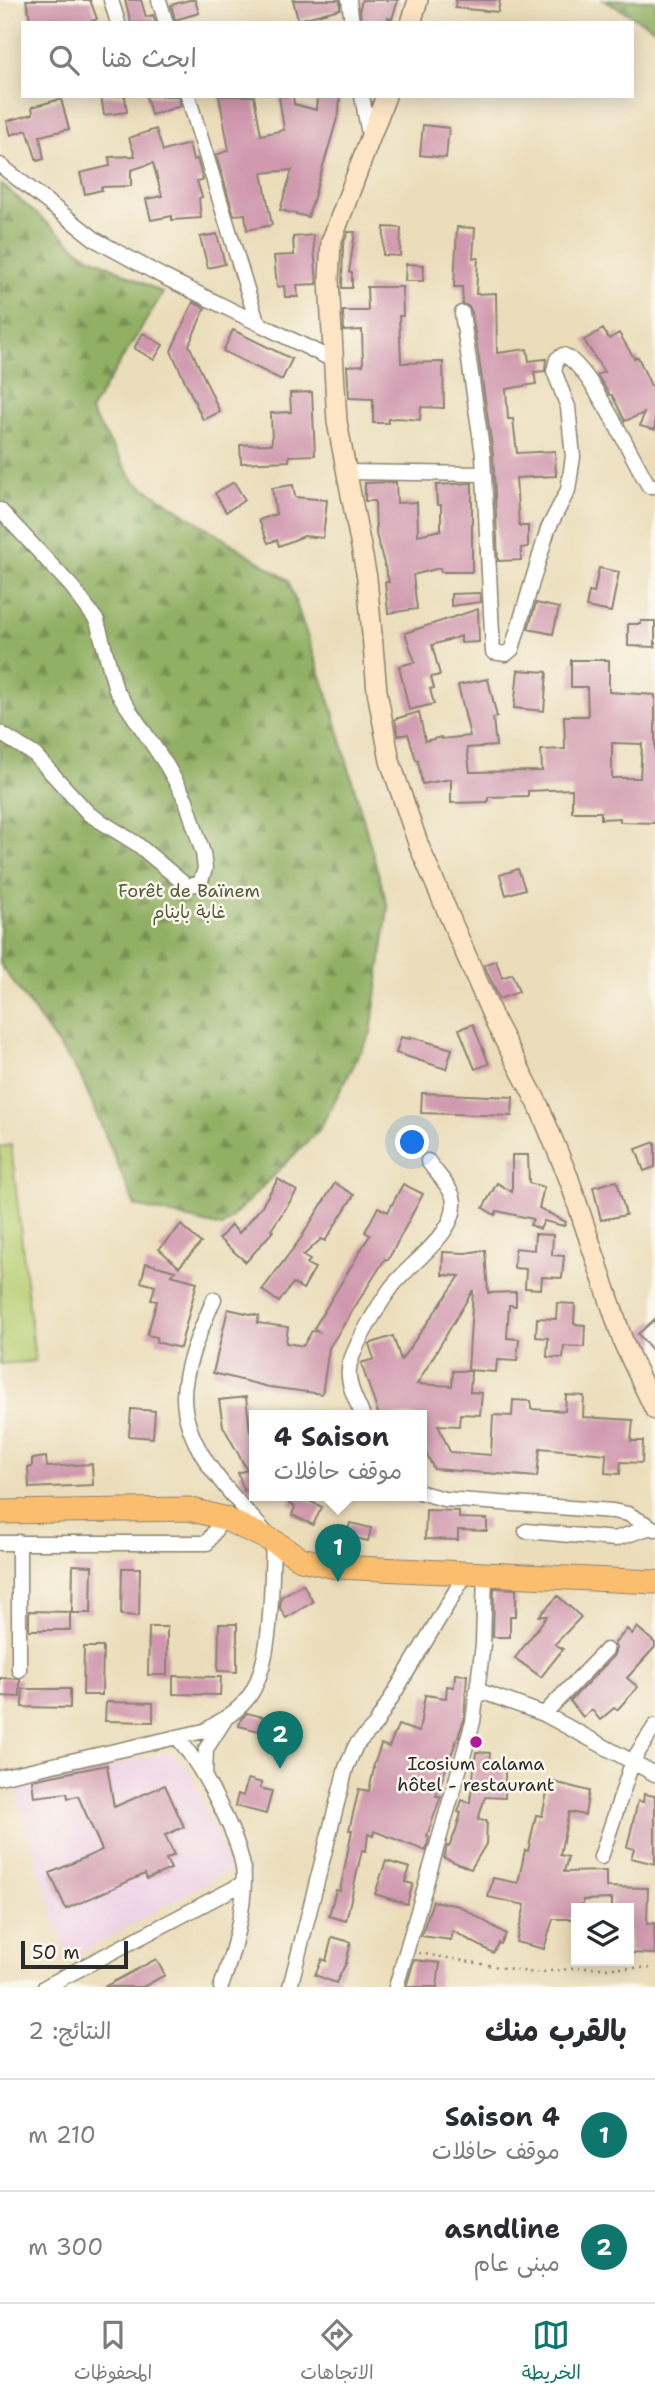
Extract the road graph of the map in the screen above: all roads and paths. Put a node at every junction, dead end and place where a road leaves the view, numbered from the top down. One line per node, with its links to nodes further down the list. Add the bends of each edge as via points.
1 (111, 0): 5 (street)
2 (159, 0): 6 (street)
3 (349, 0): 7 (street)
4 (418, 0): 8 (street)
5 (117, 21)
6 (165, 21)
7 (352, 21)
8 (412, 21)
9 (189, 98): 15 (street)
10 (362, 98): 12 (street)
11 (385, 98): 12 (street)
12 (370, 141): 16 (street, via 331,242)
13 (0, 165): 15 (street, via 96,240)
14 (462, 313): 18 (street)
15 (257, 322): 16 (street)
16 (333, 360): 17 (street, via 337,422)
17 (347, 472): 18 (street); 25 (street, via 367,578 377,691 390,761 419,846 569,1179 624,1344)
18 (482, 474): 19 (street, via 492,652 506,654 512,649 548,529 568,489 573,457 568,407 554,371 557,359 569,357 584,372 649,486)
19 (655, 486)
20 (0, 510): 21 (street, via 72,587 97,621 116,690 186,800 203,853 205,869 200,884 187,886 137,844 89,814 35,755)
21 (0, 733)
22 (428, 1161): 24 (street, via 453,1196 452,1217 443,1233 392,1287 357,1346 349,1369)
23 (214, 1299): 31 (street, via 190,1363 184,1397 190,1427 205,1462)
24 (361, 1410)
25 (655, 1410)
26 (427, 1495): 29 (street, via 444,1500 613,1511)
27 (0, 1512): 28 (main road, via 189,1509)
28 (223, 1518): 31 (main road); 32 (street, via 207,1543)
29 (653, 1528): 30 (street, via 615,1539)
30 (526, 1531)
31 (274, 1541): 34 (main road, via 301,1559 336,1567); 40 (street, via 261,1672 248,1699)
32 (19, 1542): 33 (street); 37 (street)
33 (0, 1543)
34 (476, 1572): 35 (main road); 38 (street, via 483,1644); 53 (street, via 375,1725 356,1745 346,1768)
35 (655, 1582)
36 (606, 1650): 39 (street)
37 (19, 1671)
38 (477, 1690): 39 (street); 49 (street, via 473,1723)
39 (544, 1714): 43 (street)
40 (227, 1717): 42 (street, via 204,1731); 46 (street, via 206,1749)
41 (655, 1726): 43 (street)
42 (178, 1738): 45 (street); 46 (street)
43 (633, 1760): 44 (street); 47 (street)
44 (655, 1774)
45 (0, 1777)
46 (205, 1777): 48 (street, via 236,1843)
47 (601, 1857)
48 (244, 1883): 51 (street); 52 (street, via 234,1950)
49 (405, 1951): 50 (path, via 534,1973); 54 (street)
50 (655, 1968)
51 (45, 1987)
52 (221, 1987)
53 (290, 1987)
54 (396, 1987)

